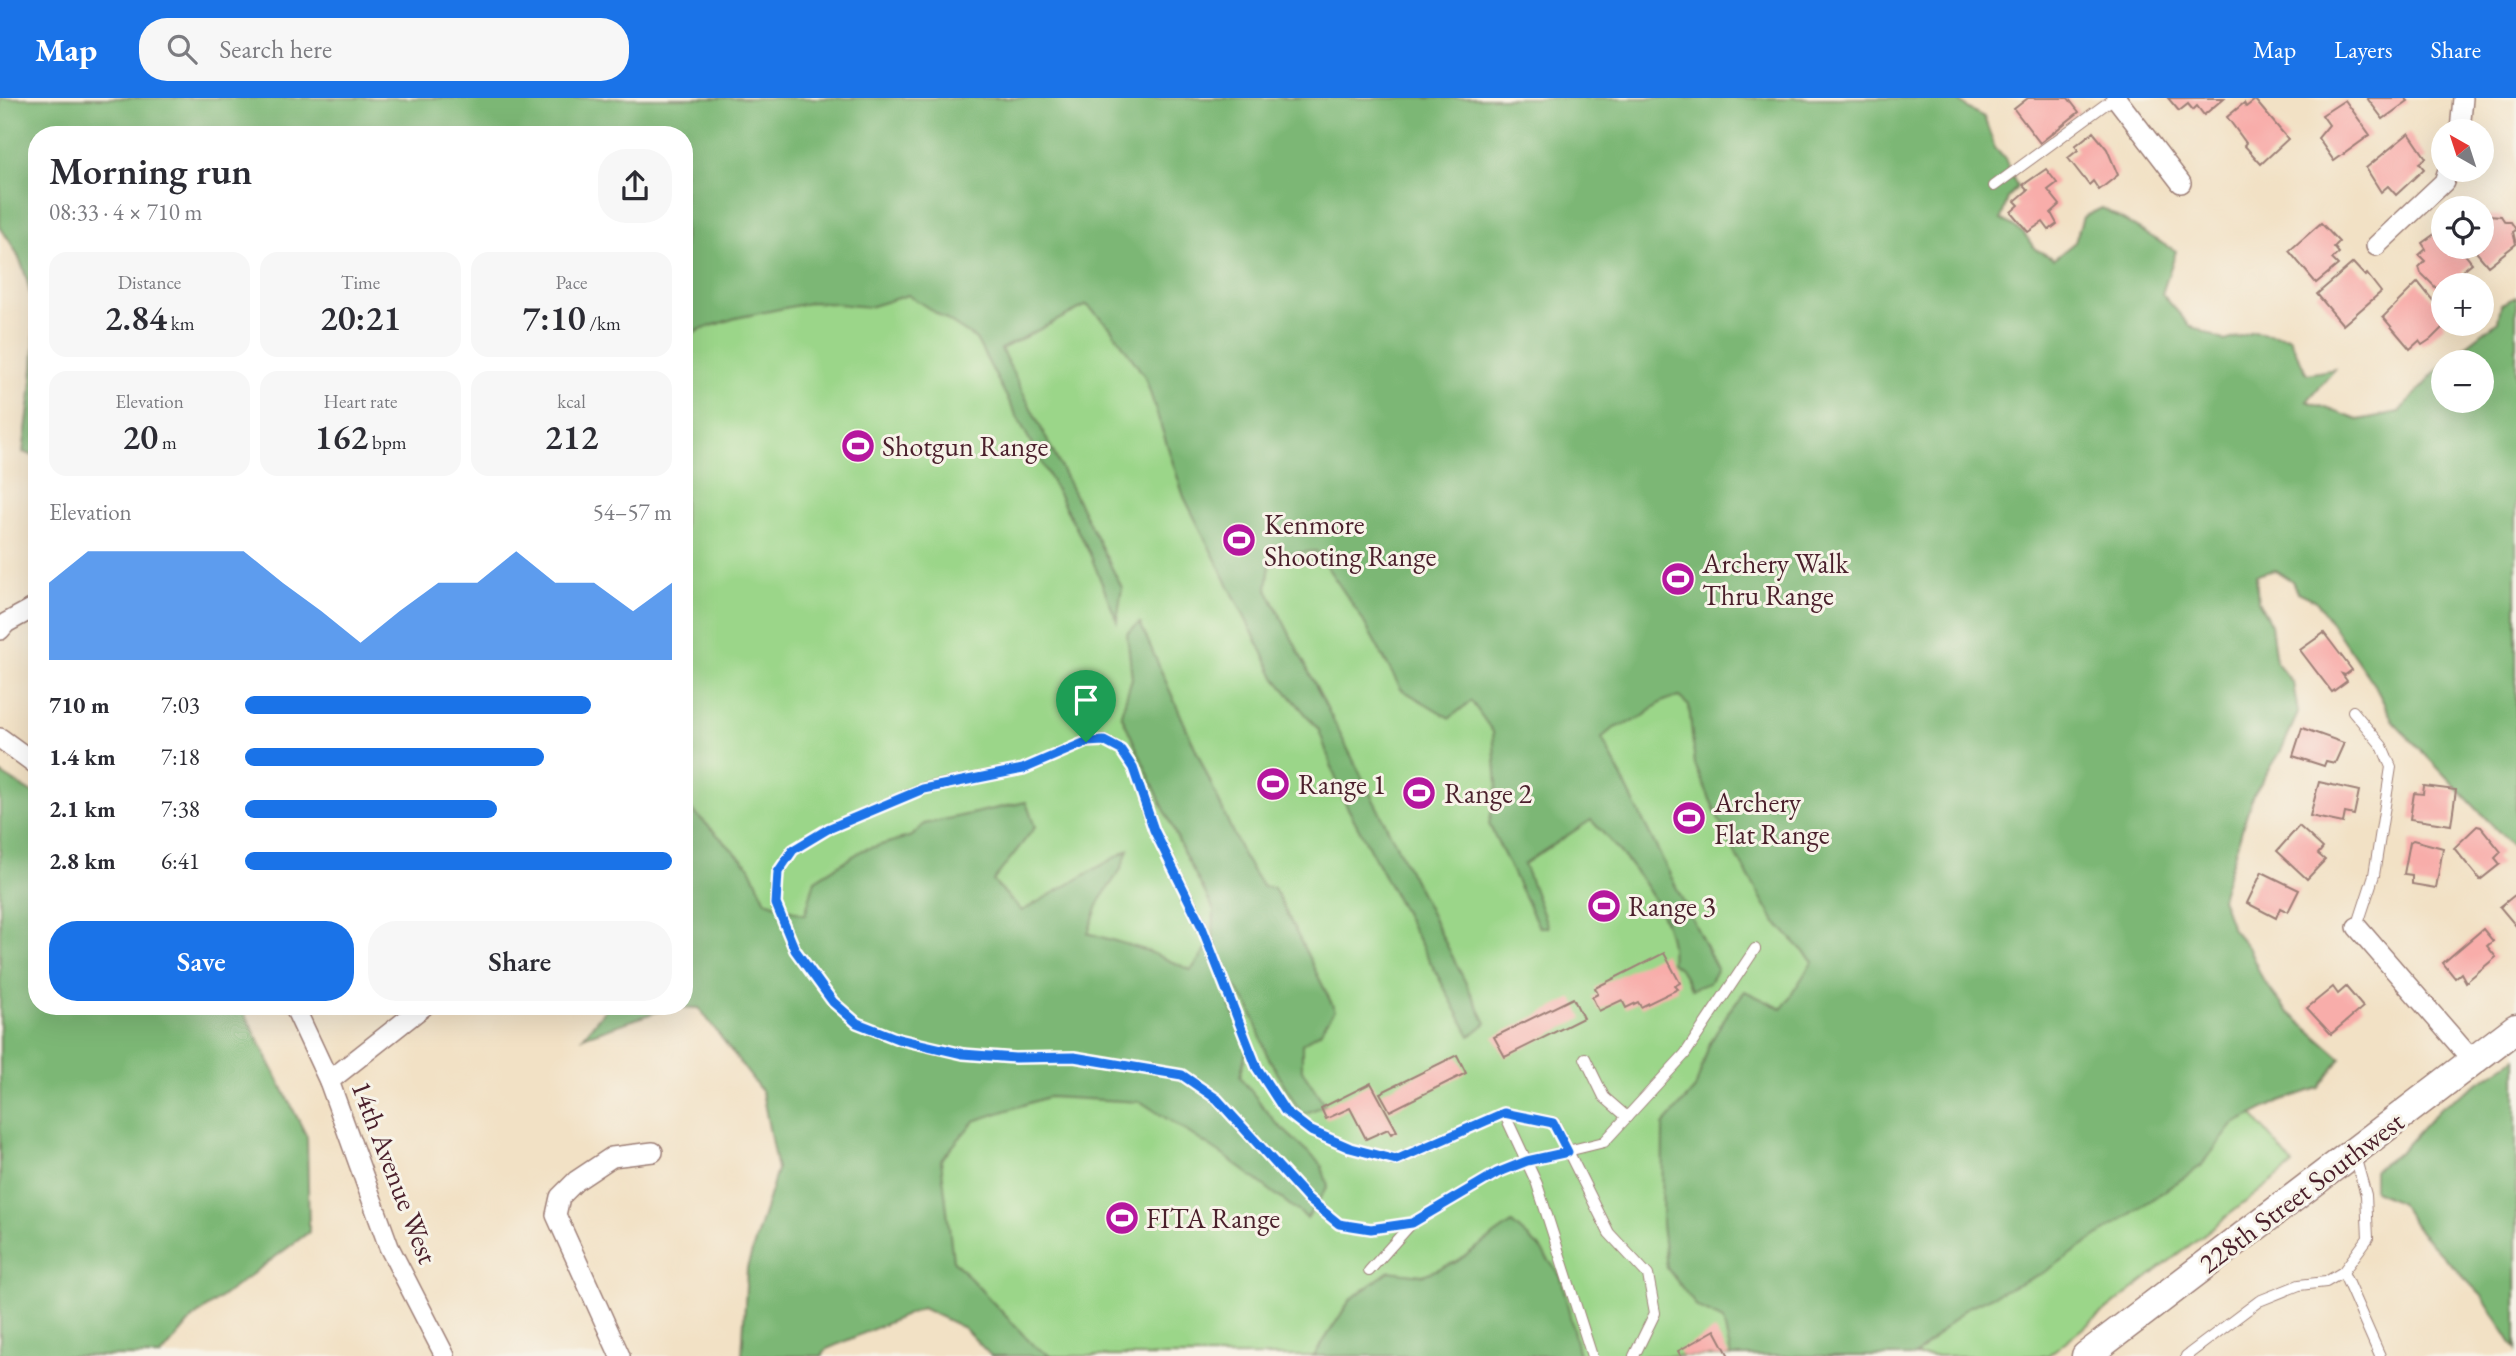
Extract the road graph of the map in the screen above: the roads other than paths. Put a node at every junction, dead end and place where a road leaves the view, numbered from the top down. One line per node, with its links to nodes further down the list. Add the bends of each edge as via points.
1 (2115, 98): 5 (street); 6 (lane)
2 (2463, 98): 3 (street)
3 (2461, 119)
4 (2443, 182): 7 (street)
5 (2181, 183)
6 (1994, 186)
7 (2376, 246)
8 (28, 611): 9 (street)
9 (0, 630)
10 (2353, 711): 13 (lane, via 2382,746 2391,767 2374,875)
11 (0, 738): 12 (street)
12 (28, 758)
13 (2357, 927): 19 (street)
14 (1755, 949): 22 (lane, via 1685,1054)
15 (298, 1015): 20 (street, 14th Avenue West)
16 (412, 1015): 20 (street)
17 (2516, 1028): 19 (main road, 228th Street Southwest)
18 (1585, 1058): 22 (lane, via 1604,1097)
19 (2473, 1061): 23 (main road, 228th Street Southwest)
20 (329, 1080): 30 (street, 14th Avenue West, via 389,1247)
21 (1504, 1113): 25 (lane, via 1553,1123); 26 (lane); 27 (lane, via 1396,1160 1311,1131 1285,1111 1257,1068 1201,925 1154,830 1133,768 1121,750 1104,741 1086,742 1023,769 923,789 828,829 793,850 778,872 776,904 795,950 833,1002 857,1023 898,1039 963,1054 1074,1057 1182,1075 1217,1099 1307,1198 1339,1224 1371,1229)
22 (1628, 1117): 25 (lane, via 1604,1142)
23 (2353, 1151): 29 (lane, via 2366,1195 2368,1238); 34 (main road, 228th Street Southwest)
24 (653, 1152): 31 (street, via 612,1157 576,1181 561,1197 556,1215)
25 (1568, 1152): 26 (lane); 33 (lane, via 1609,1233 1648,1275 1655,1313)
26 (1527, 1161): 27 (lane, via 1497,1173); 32 (lane)
27 (1412, 1223): 28 (lane)
28 (1369, 1271)
29 (2343, 1272): 35 (lane, via 2326,1282 2299,1285 2259,1301); 36 (lane)
30 (445, 1356)
31 (620, 1356)
32 (1592, 1356)
33 (1634, 1356)
34 (2086, 1356)
35 (2186, 1356)
36 (2381, 1356)

